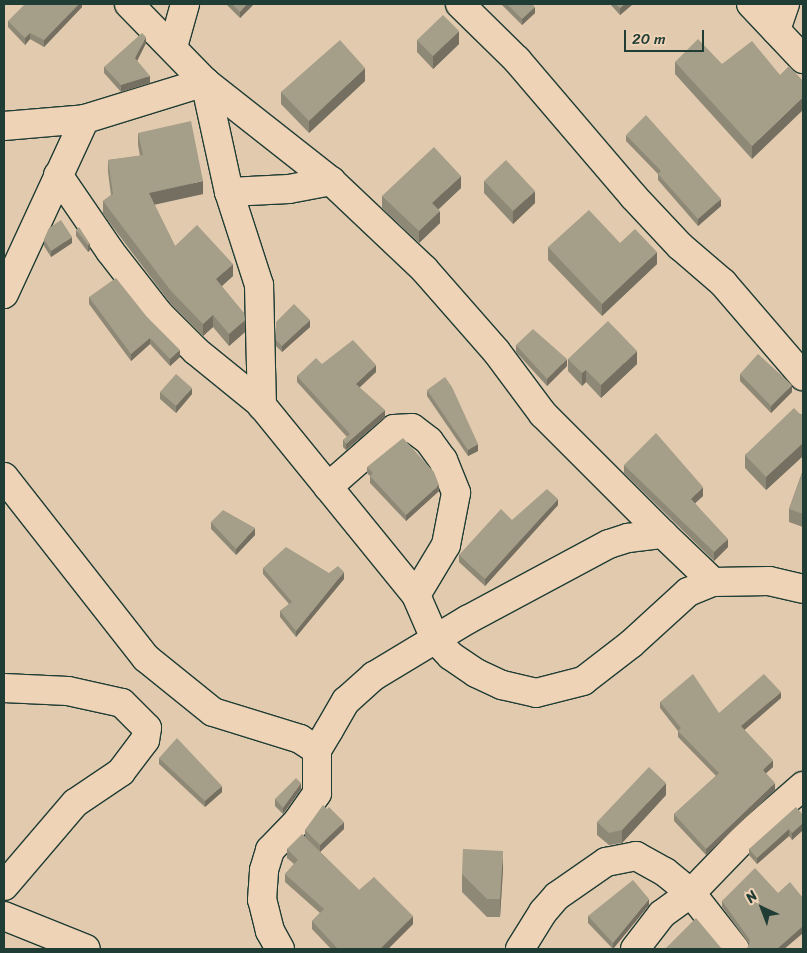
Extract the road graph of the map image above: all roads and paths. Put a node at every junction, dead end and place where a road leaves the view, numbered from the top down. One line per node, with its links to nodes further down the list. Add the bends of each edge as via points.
1 (129, 4): 7 (street)
2 (185, 4): 7 (street)
3 (460, 4): 16 (street, via 517,60 632,196 680,246 723,283)
4 (751, 4): 6 (street)
5 (785, 4): 6 (street)
6 (776, 30): 8 (street)
7 (173, 47): 9 (street)
8 (803, 59)
9 (205, 82): 10 (street); 13 (street); 14 (street)
10 (84, 119): 11 (street); 12 (street)
11 (4, 126)
12 (58, 175): 15 (street); 17 (street, via 110,251 159,314 196,351)
13 (331, 181): 14 (street, via 289,189); 20 (street, via 424,268 496,351 543,414)
14 (229, 192): 17 (street, via 259,285)
15 (4, 294)
16 (803, 376)
17 (262, 406): 19 (street)
18 (4, 477): 26 (street, via 146,658 213,712 300,739)
19 (328, 487): 23 (street); 23 (street, via 394,429 412,428 429,441 443,460 456,493 446,545)
20 (663, 534): 21 (street); 24 (street, via 610,544)
21 (713, 582): 22 (street, via 769,581); 24 (street, via 688,592 631,644 583,681 536,693 502,685 476,673 452,656)
22 (803, 589)
23 (416, 595): 24 (street)
24 (436, 639): 26 (street, via 382,671 346,701)
25 (4, 688): 28 (street, via 68,691 122,703 148,728 145,740 121,772 75,803)
26 (317, 750): 32 (street, via 317,794 297,822 270,850 264,870 262,900 270,932)
27 (803, 786): 29 (street, via 748,834)
28 (4, 886)
29 (691, 893): 33 (street, via 665,872 636,856 606,862 557,896 542,912); 34 (street, via 662,914); 35 (street)
30 (4, 916): 31 (street)
31 (86, 949)
32 (280, 949)
33 (520, 949)
34 (635, 949)
35 (735, 949)

